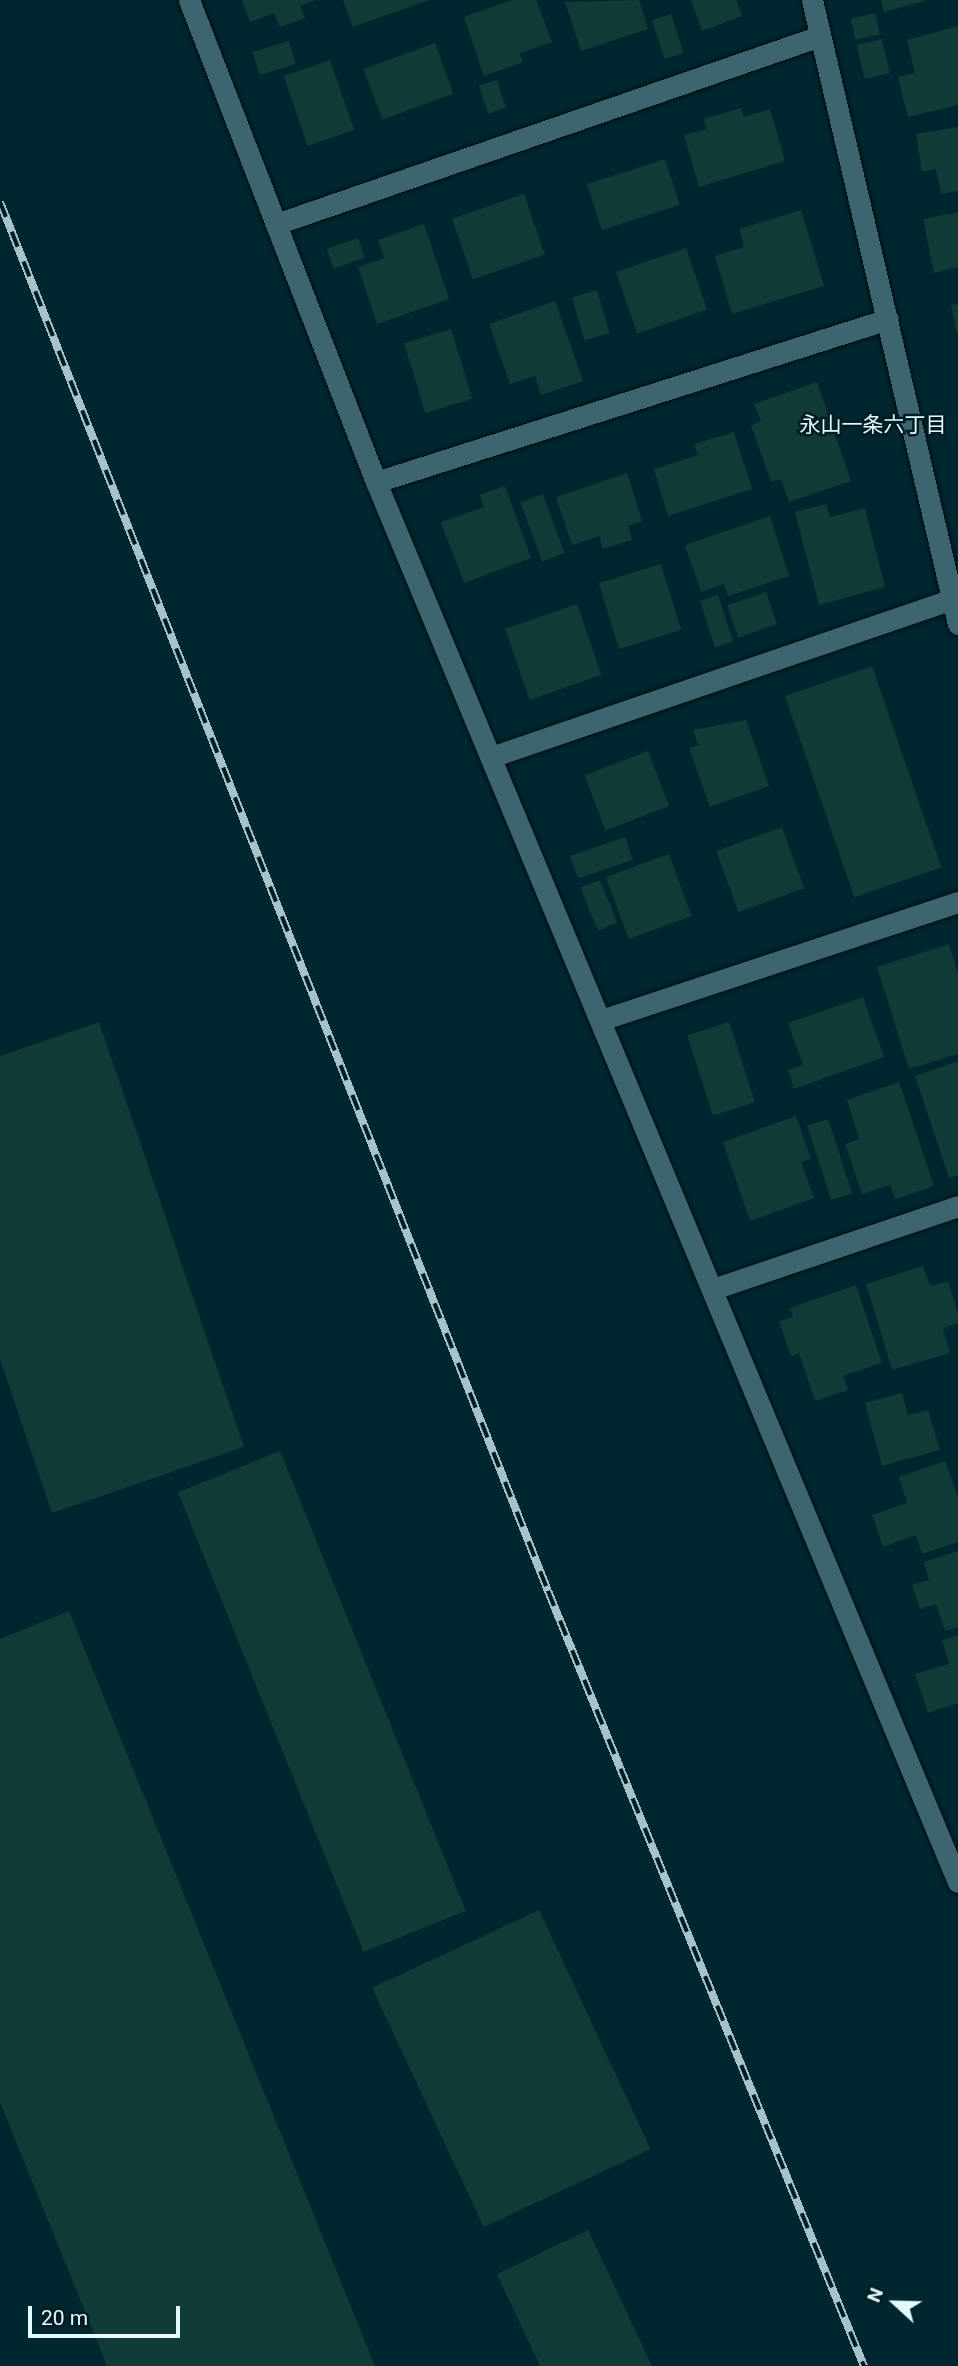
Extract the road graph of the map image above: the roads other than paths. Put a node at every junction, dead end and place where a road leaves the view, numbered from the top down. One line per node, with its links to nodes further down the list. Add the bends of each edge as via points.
1 (189, 0): 4 (street)
2 (812, 0): 3 (street)
3 (820, 36): 4 (street); 5 (street)
4 (279, 223): 6 (street)
5 (888, 319): 6 (street); 7 (street)
6 (376, 482): 9 (street)
7 (952, 599): 8 (street); 9 (street)
8 (958, 624)
9 (491, 757): 11 (street)
10 (958, 902): 11 (street)
11 (601, 1020): 13 (street)
12 (958, 1206): 13 (street)
13 (713, 1289): 14 (street)
14 (958, 1882)

